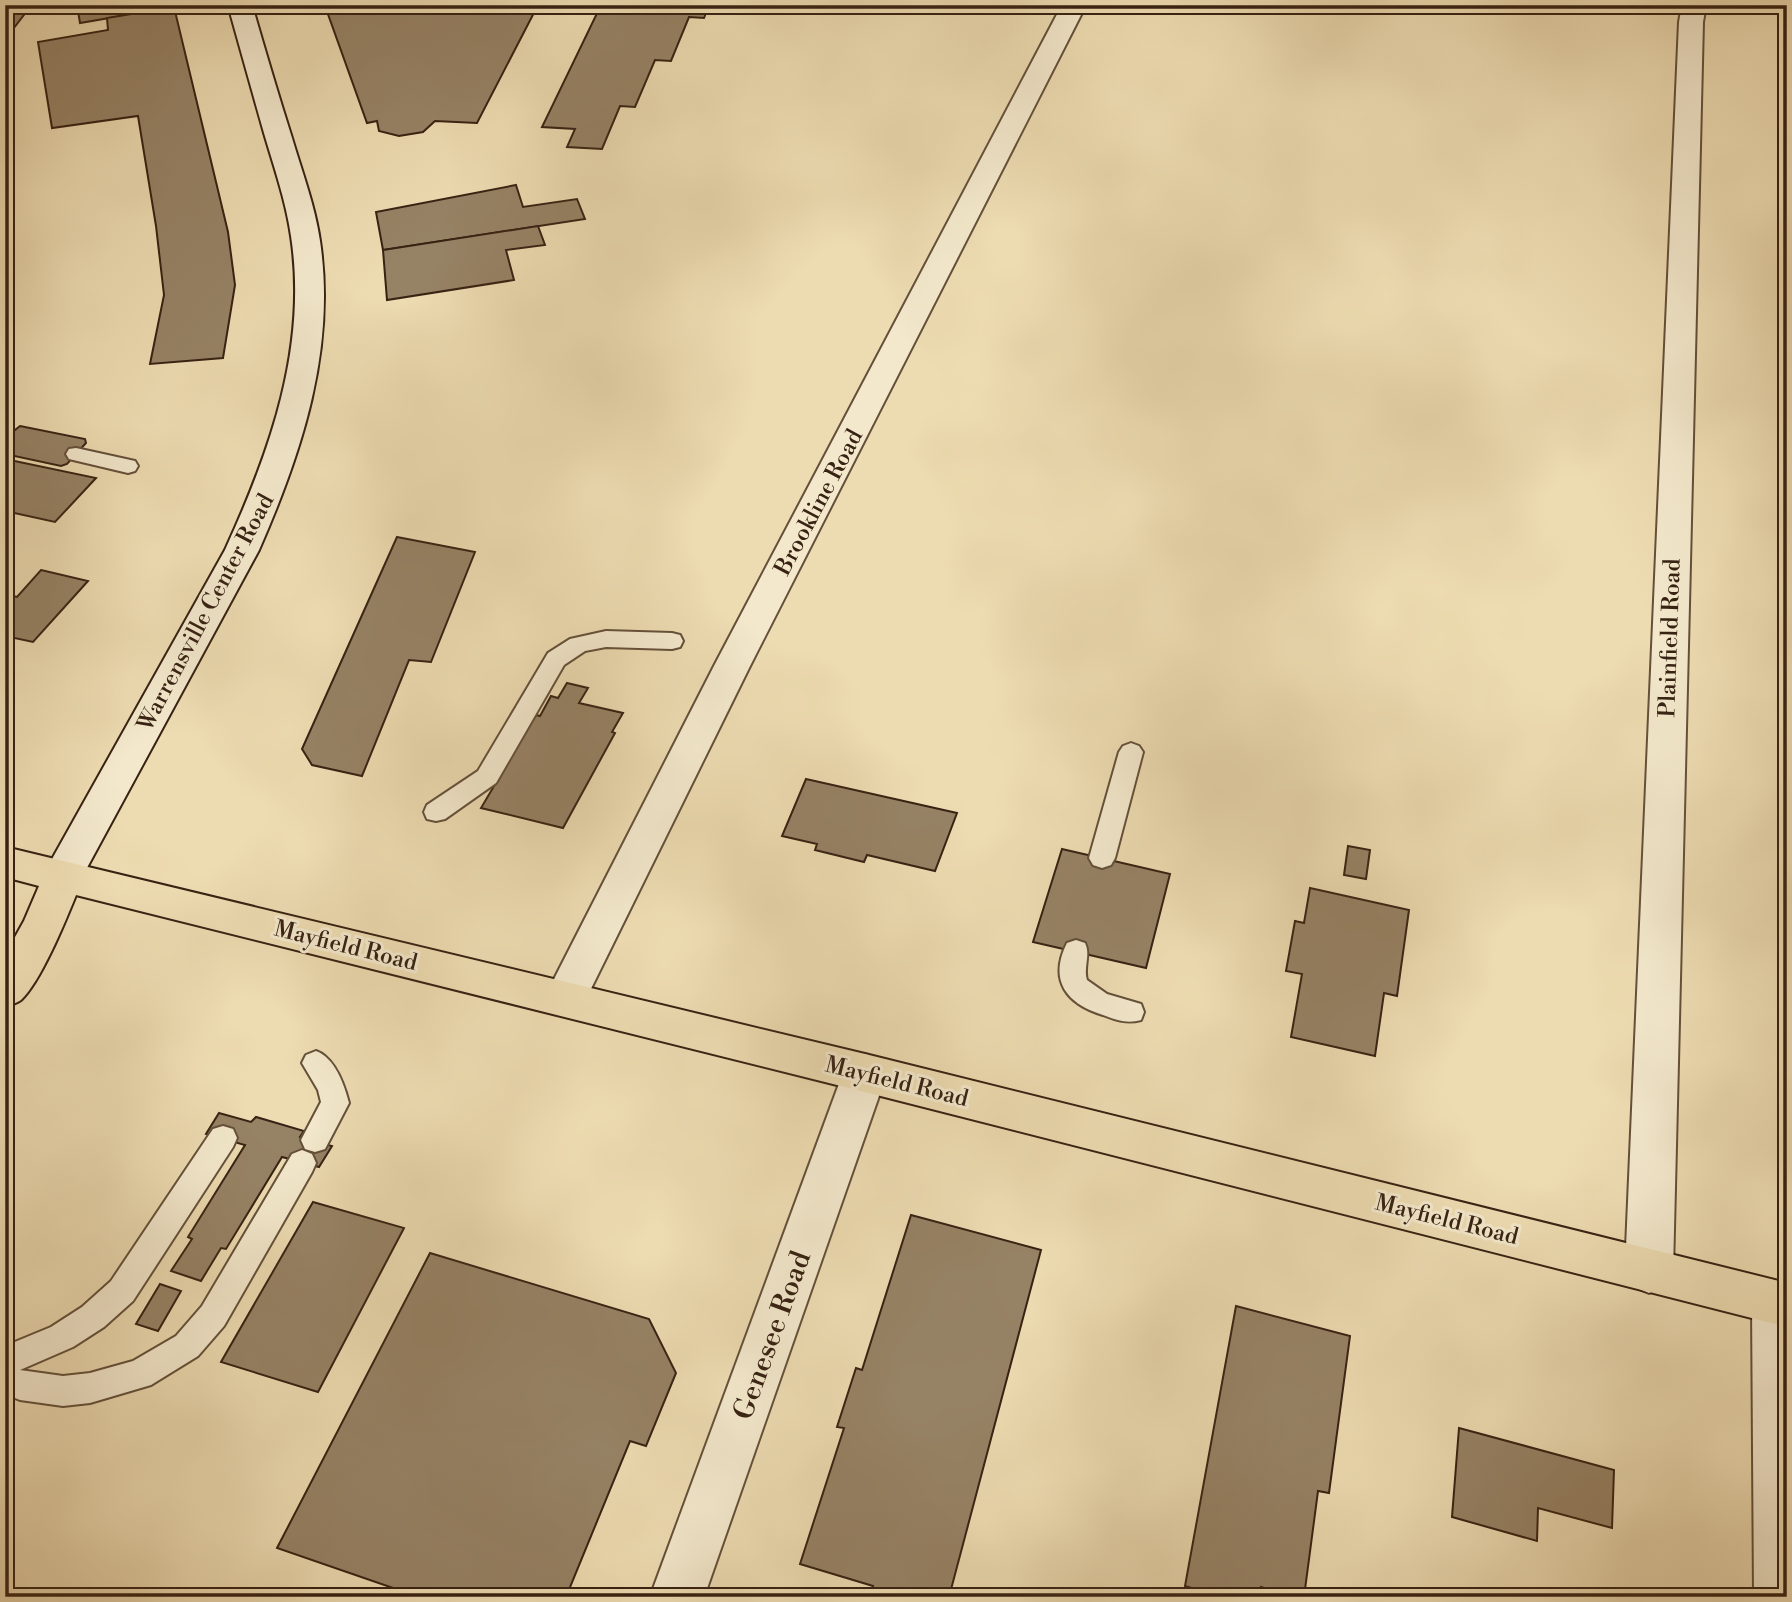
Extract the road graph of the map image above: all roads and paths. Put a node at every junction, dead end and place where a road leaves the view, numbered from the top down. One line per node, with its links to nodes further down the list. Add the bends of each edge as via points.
1 (240, 5): 11 (street, Warrensville Center Road, via 307,248 306,356 290,435 268,496 216,600)
2 (1074, 5): 14 (street, Brookline Road)
3 (1694, 5): 19 (street, Plainfield Road)
4 (76, 454): 5 (lane)
5 (128, 466)
6 (672, 641): 8 (lane, via 606,639 578,645 556,659 487,777)
7 (1131, 752): 9 (lane)
8 (436, 812)
9 (1102, 858)
10 (5, 862): 11 (main road, Mayfield Road)
11 (62, 877): 13 (main road, Warrensville Center Road, via 47,920); 14 (main road, Mayfield Road)
12 (1076, 951): 15 (lane, via 1072,969 1077,986 1104,1006)
13 (5, 989)
14 (565, 999): 17 (main road, Mayfield Road)
15 (1131, 1012)
16 (316, 1063): 22 (lane, via 335,1102 213,1316 187,1346 140,1374 90,1388 63,1391)
17 (865, 1073): 19 (main road, Mayfield Road); 23 (street, Genesee Road)
18 (223, 1138): 21 (lane, via 122,1291 62,1336)
19 (1649, 1271): 20 (main road, Mayfield Road)
20 (1782, 1304): 24 (street)
21 (5, 1362)
22 (5, 1379)
23 (677, 1597)
24 (1782, 1597)

